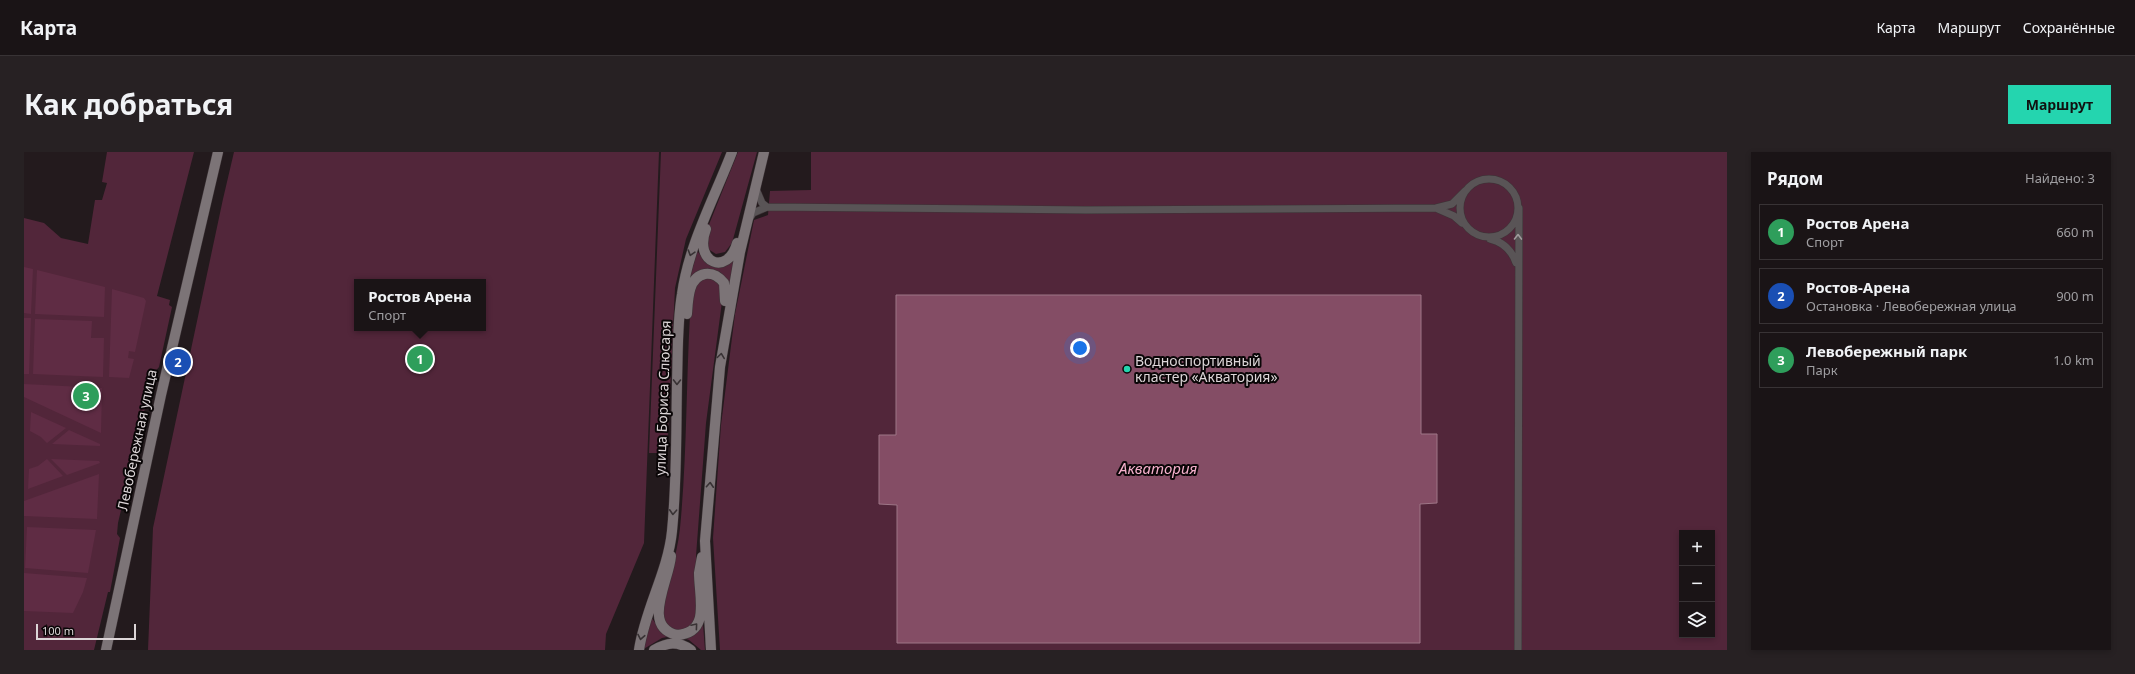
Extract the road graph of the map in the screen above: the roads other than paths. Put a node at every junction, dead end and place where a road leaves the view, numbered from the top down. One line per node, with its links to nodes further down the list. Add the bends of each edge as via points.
1 (218, 152): 18 (main road, Левобережная улица, via 159,402)
2 (732, 152): 6 (main road, улица Бориса Слюсаря)
3 (764, 152): 4 (main road)
4 (755, 187): 7 (street, via 762,203); 10 (main road)
5 (1464, 191): 8 (street, via 1452,204); 9 (street, via 1481,179 1492,178 1502,181 1511,188); 11 (street, via 1459,209)
6 (714, 196): 10 (main road, via 716,204 702,242 704,254 712,261 724,262 733,253 743,217); 15 (main road, улица Бориса Слюсаря, one-way to 15, via 696,237 686,272)
7 (767, 207): 8 (street, via 1079,210); 10 (street)
8 (1436, 208): 11 (street, via 1454,216)
9 (1518, 208): 12 (street, via 1516,220 1509,230 1498,236); 13 (street, one-way to 9)
10 (748, 216): 14 (main road)
11 (1465, 226): 12 (street, via 1474,234)
12 (1486, 238): 13 (street, via 1503,245 1514,255)
13 (1518, 267): 23 (street)
14 (724, 337): 15 (main road, via 721,331 726,296 724,283 714,274 703,274 691,287 685,340); 17 (main road, one-way to 14)
15 (678, 346): 16 (main road, улица Бориса Слюсаря, one-way to 16)
16 (672, 532): 17 (main road, one-way to 17, via 670,566 658,618 670,634 683,635 693,630 700,620 699,572); 19 (main road, улица Бориса Слюсаря, one-way to 19, via 644,624)
17 (705, 541): 22 (main road)
18 (108, 647)
19 (639, 650)
20 (654, 650): 21 (main road, via 668,644 677,644)
21 (690, 650)
22 (711, 650)
23 (1518, 650)

